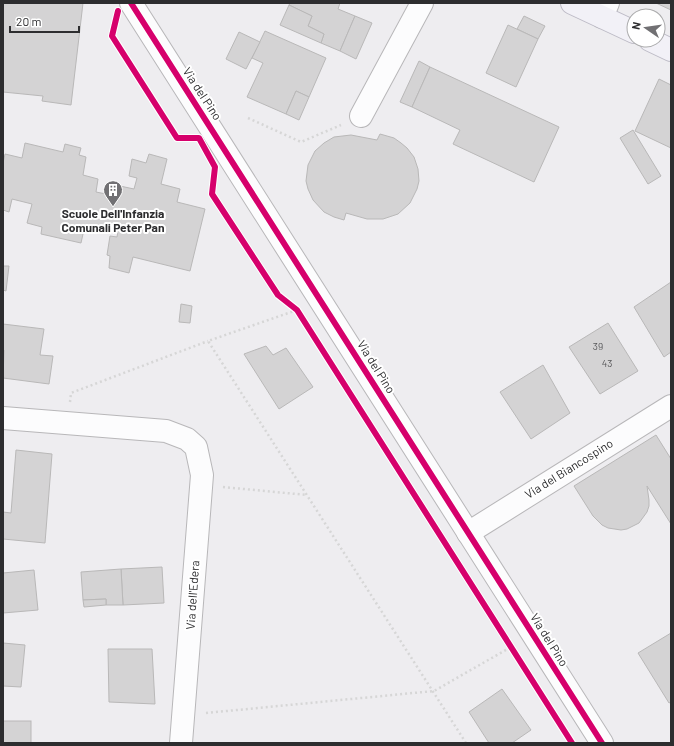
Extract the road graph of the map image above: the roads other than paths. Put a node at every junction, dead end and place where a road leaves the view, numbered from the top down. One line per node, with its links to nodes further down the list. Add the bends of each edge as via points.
1 (131, 3): 9 (street, Via del Pino)
2 (422, 3): 6 (street)
3 (572, 3): 4 (main road)
4 (605, 10): 5 (main road)
5 (626, 26)
6 (361, 116)
7 (671, 406): 9 (street, Via del Biancospino)
8 (3, 418): 10 (street, Via dell'Edera, via 166,431 187,439 196,447 202,476)
9 (468, 533): 11 (street, Via del Pino)
10 (181, 743)
11 (602, 743)

